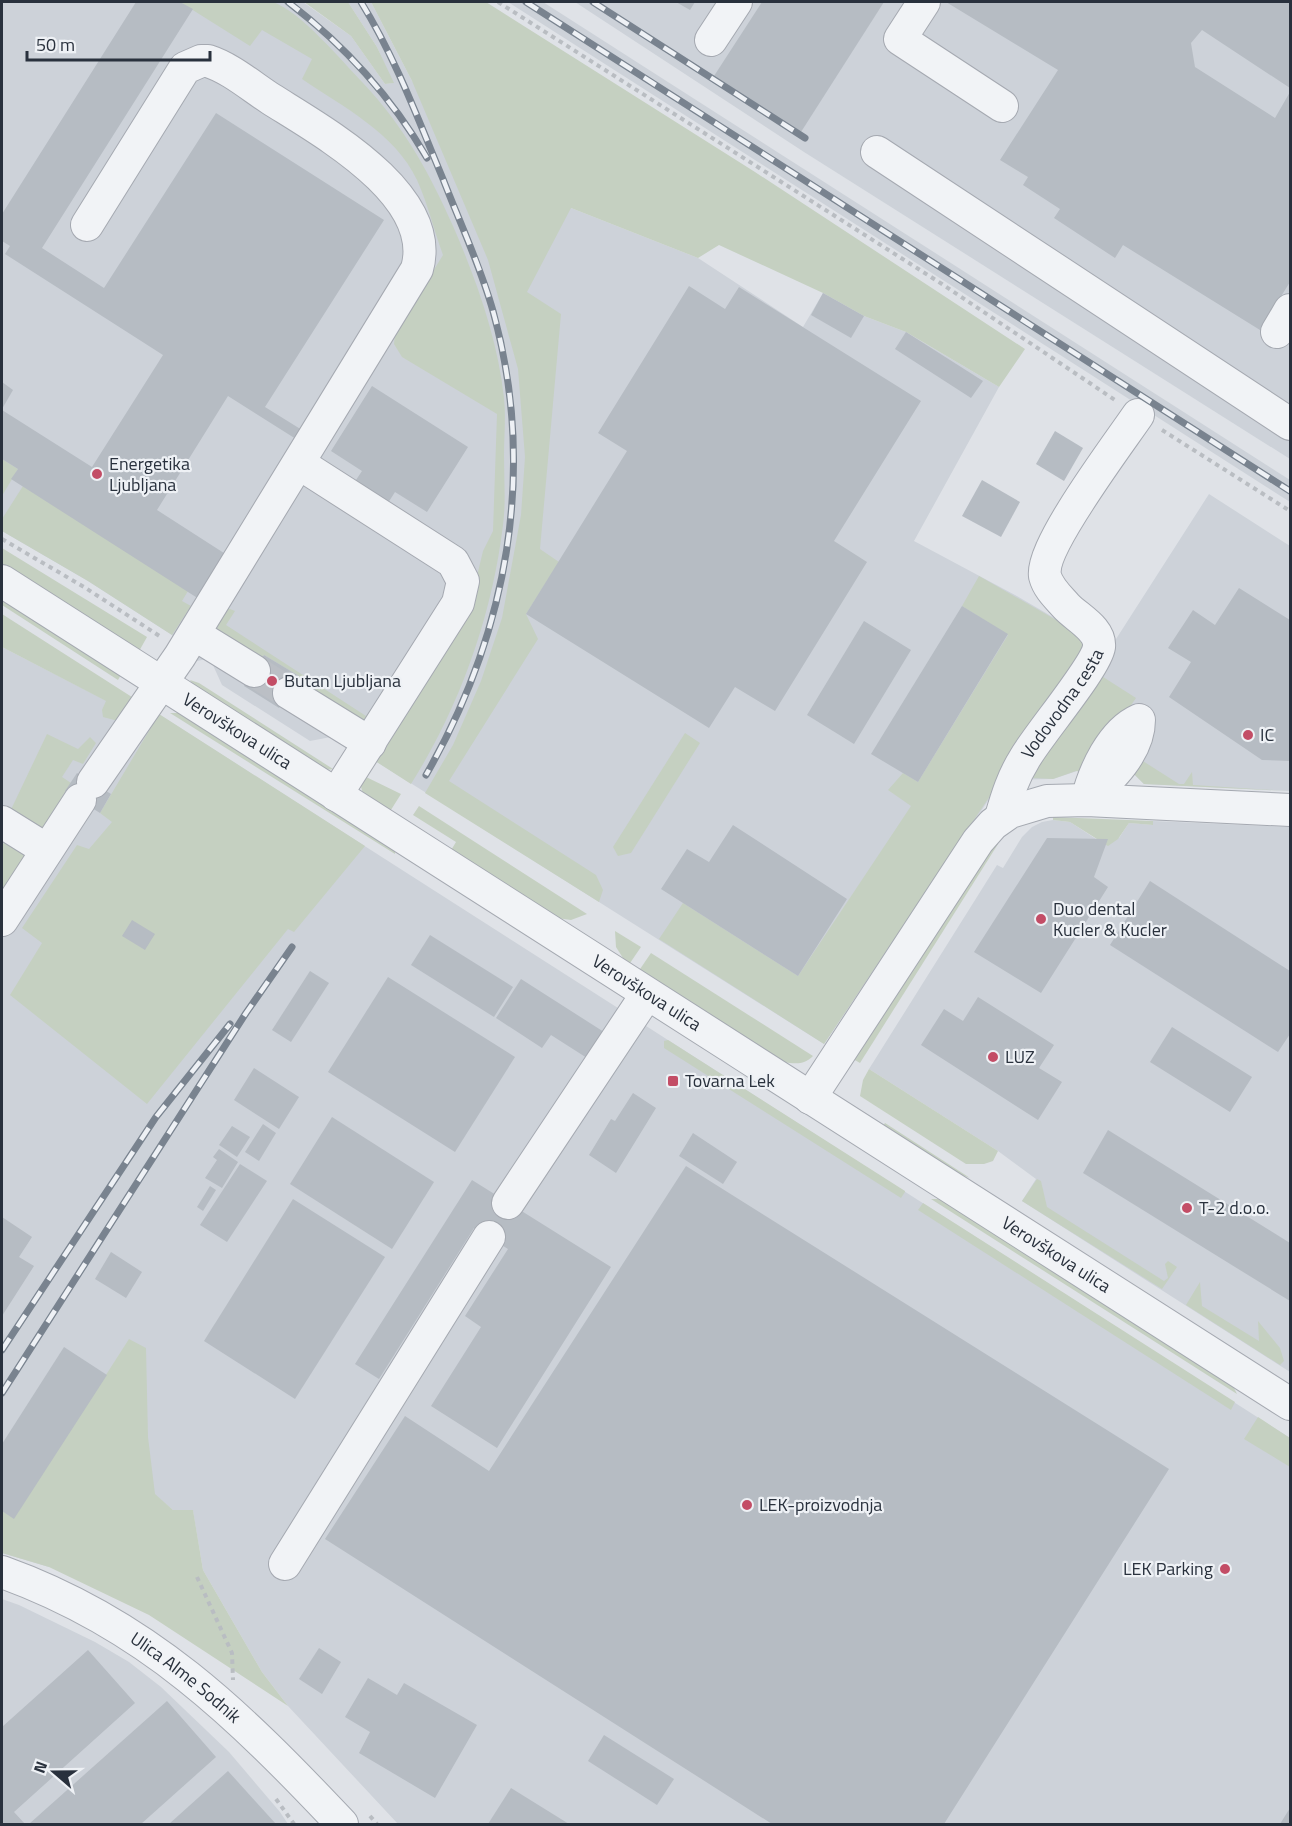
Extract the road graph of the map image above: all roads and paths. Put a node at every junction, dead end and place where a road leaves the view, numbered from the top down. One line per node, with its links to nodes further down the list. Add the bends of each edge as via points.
1 (498, 2): 8 (path, via 903,259)
2 (736, 2): 4 (street)
3 (924, 2): 5 (street, via 900,39)
4 (711, 40)
5 (1002, 106)
6 (877, 152): 9 (street)
7 (87, 225): 10 (street, via 185,68 201,61 215,64 330,136 398,197 421,243 417,269)
8 (1138, 415): 11 (path); 20 (street, Vodovodna cesta, via 1081,497 1046,562 1045,576 1052,590 1095,632 1099,647 1090,666 1025,757 1009,787)
9 (1290, 423)
10 (300, 464): 13 (street); 17 (street, via 453,562 463,581 458,603)
11 (1290, 511)
12 (2, 581): 15 (street, Verovškova ulica)
13 (194, 634): 14 (street); 15 (street)
14 (254, 671)
15 (161, 683): 18 (street, Verovškova ulica); 22 (street)
16 (289, 693): 17 (street)
17 (370, 743): 18 (street)
18 (336, 795): 24 (street, Verovškova ulica)
19 (1290, 810): 20 (street, Vodovodna cesta, via 1087,800 1047,801 1020,807)
20 (1001, 817): 25 (street, Vodovodna cesta, via 978,841)
21 (2, 822): 22 (street)
22 (47, 850): 23 (street)
23 (2, 920)
24 (647, 994): 25 (street, Verovškova ulica); 26 (street)
25 (810, 1098): 28 (street, Verovškova ulica)
26 (508, 1203)
27 (489, 1237): 29 (street)
28 (1290, 1404)
29 (285, 1564)
30 (2, 1572): 33 (street, Ulica Alme Sodnik, via 104,1617 182,1671 231,1712)
31 (197, 1577): 32 (path, via 232,1653)
32 (233, 1683)
33 (342, 1824)

